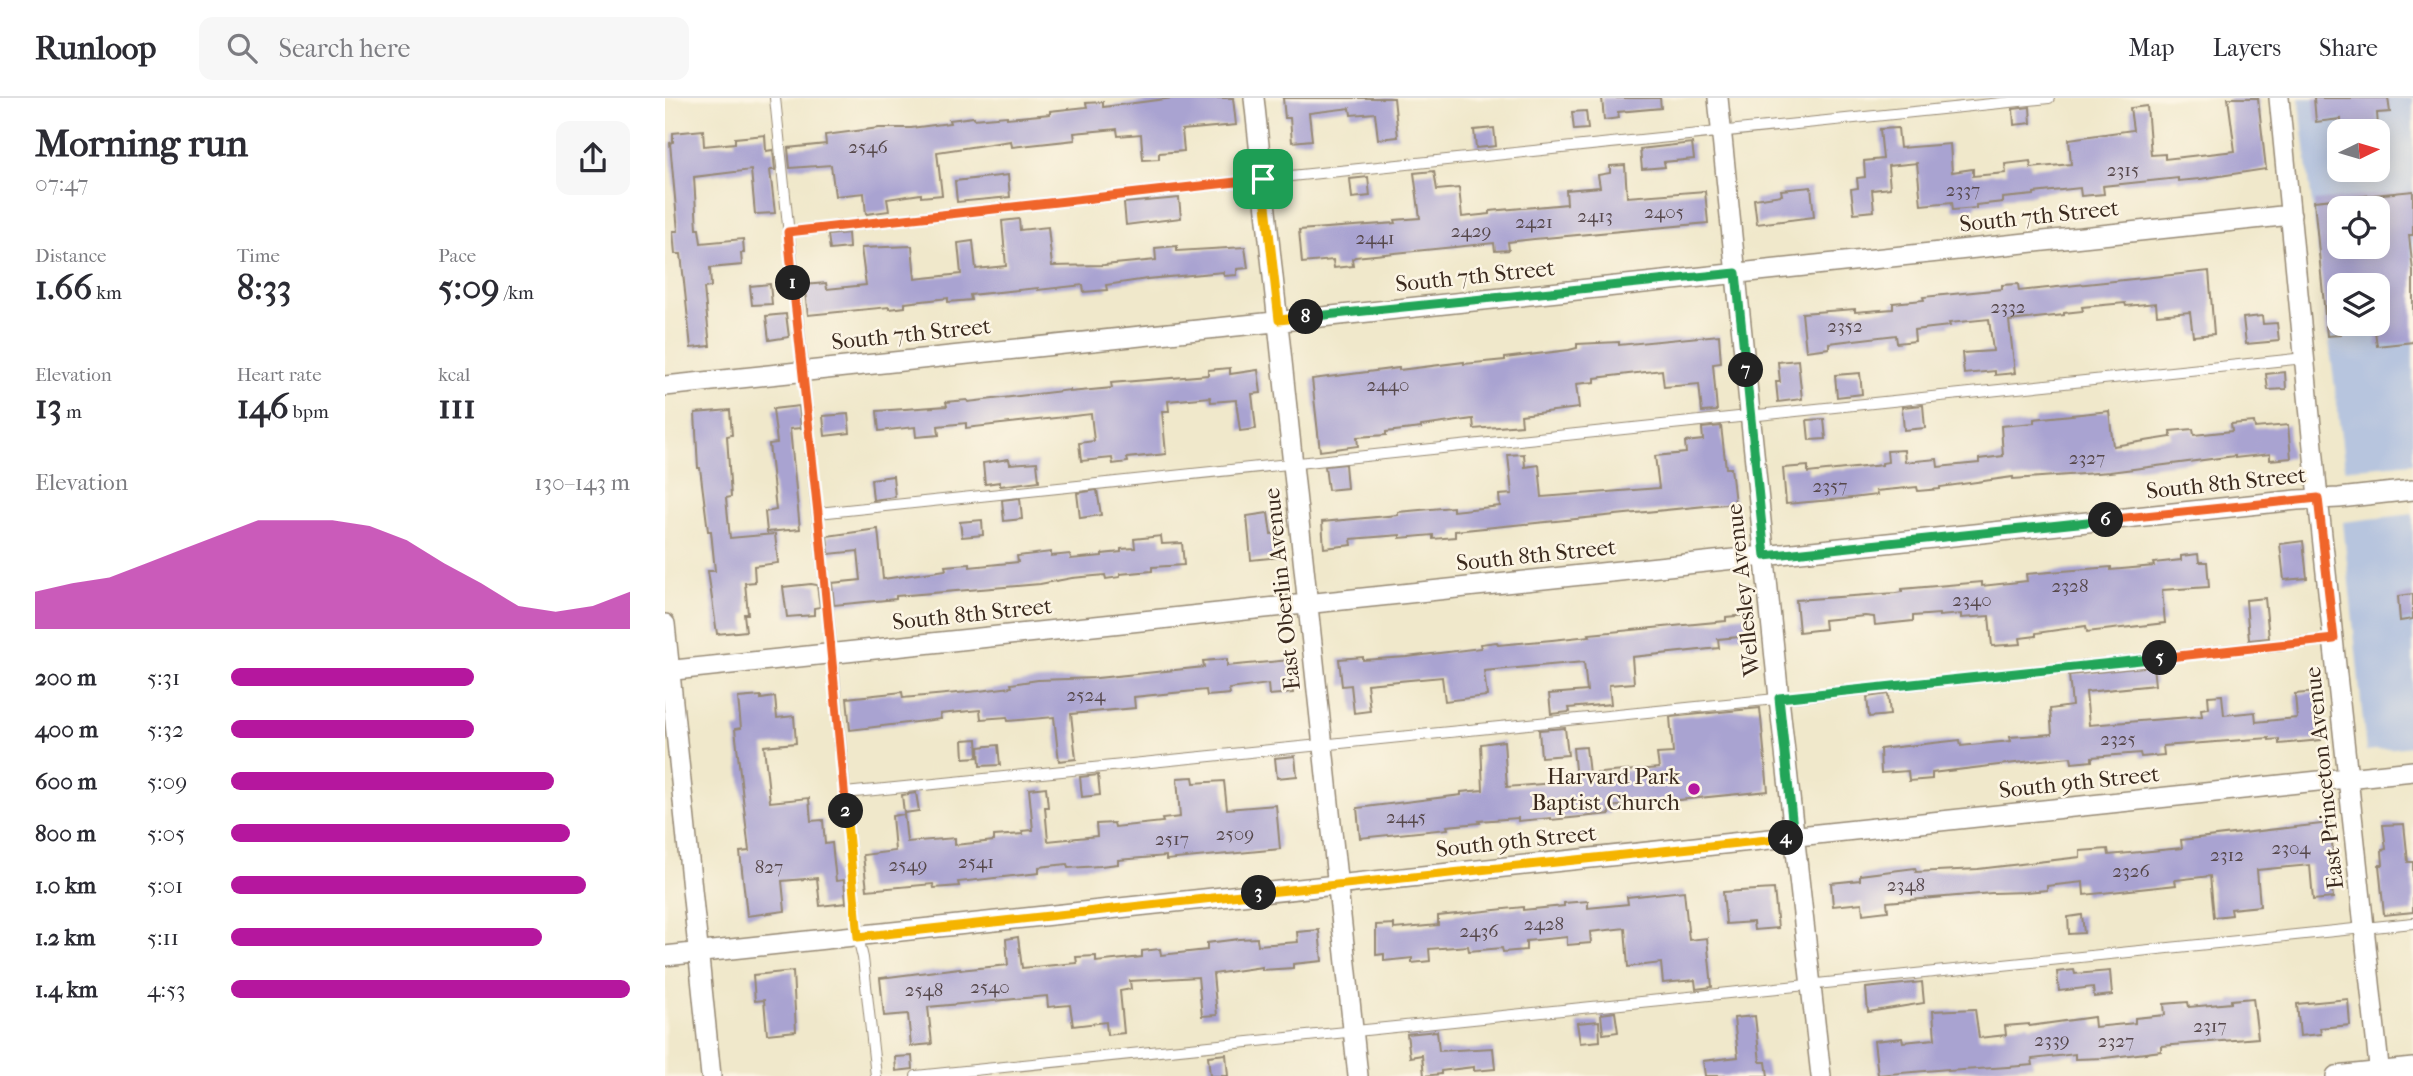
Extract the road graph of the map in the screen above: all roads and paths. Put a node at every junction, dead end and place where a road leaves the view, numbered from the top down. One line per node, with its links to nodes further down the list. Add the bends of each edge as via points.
1 (775, 98): 9 (lane)
2 (1254, 98): 7 (street, East Oberlin Avenue)
3 (1718, 98): 6 (street, Wellesley Avenue)
4 (2049, 98): 6 (lane)
5 (2279, 98): 8 (street, East Princeton Avenue)
6 (1722, 132): 7 (lane); 10 (street, Wellesley Avenue)
7 (1263, 179): 9 (lane); 11 (street, East Oberlin Avenue)
8 (2291, 215): 10 (street, South 7th Street); 12 (street, East Princeton Avenue)
9 (788, 232): 13 (lane)
10 (1736, 273): 11 (street, South 7th Street); 15 (street, Wellesley Avenue)
11 (1279, 320): 13 (street, South 7th Street); 16 (street, East Oberlin Avenue)
12 (2305, 358): 15 (lane); 18 (street, East Princeton Avenue)
13 (802, 370): 14 (street, South 7th Street); 19 (lane)
14 (665, 386)
15 (1750, 415): 16 (lane); 20 (street, Wellesley Avenue)
16 (1293, 460): 19 (lane); 21 (street, East Oberlin Avenue)
17 (2413, 490): 18 (street, South 8th Street)
18 (2318, 498): 20 (street, South 8th Street); 23 (street, East Princeton Avenue)
19 (818, 513): 24 (lane)
20 (1765, 556): 21 (street, South 8th Street); 26 (street, Wellesley Avenue)
21 (1308, 604): 24 (street, South 8th Street); 27 (street, East Oberlin Avenue)
22 (665, 624): 25 (street)
23 (2334, 639): 26 (lane); 29 (street, East Princeton Avenue)
24 (831, 653): 25 (street, South 8th Street); 30 (lane)
25 (667, 671): 36 (street)
26 (1779, 698): 27 (lane); 31 (street, Wellesley Avenue)
27 (1323, 743): 30 (lane); 32 (street, East Oberlin Avenue)
28 (2413, 771): 29 (street, South 9th Street)
29 (2349, 778): 31 (street, South 9th Street); 34 (street, East Princeton Avenue)
30 (845, 793): 35 (lane)
31 (1794, 837): 32 (street, South 9th Street); 38 (street, Wellesley Avenue)
32 (1337, 885): 35 (street, South 9th Street); 39 (street, East Oberlin Avenue)
33 (2413, 923): 34 (lane)
34 (2365, 928): 38 (lane); 41 (street, East Princeton Avenue)
35 (858, 937): 36 (street, South 9th Street); 43 (lane)
36 (698, 953): 37 (street, South 9th Street); 42 (street)
37 (665, 956)
38 (1810, 984): 39 (lane); 46 (street, Wellesley Avenue)
39 (1353, 1031): 44 (lane); 45 (street, East Oberlin Avenue)
40 (2413, 1068): 41 (street)
41 (2380, 1074): 47 (street)
42 (711, 1076)
43 (876, 1076)
44 (916, 1076)
45 (1358, 1076)
46 (1821, 1076)
47 (2336, 1076)

